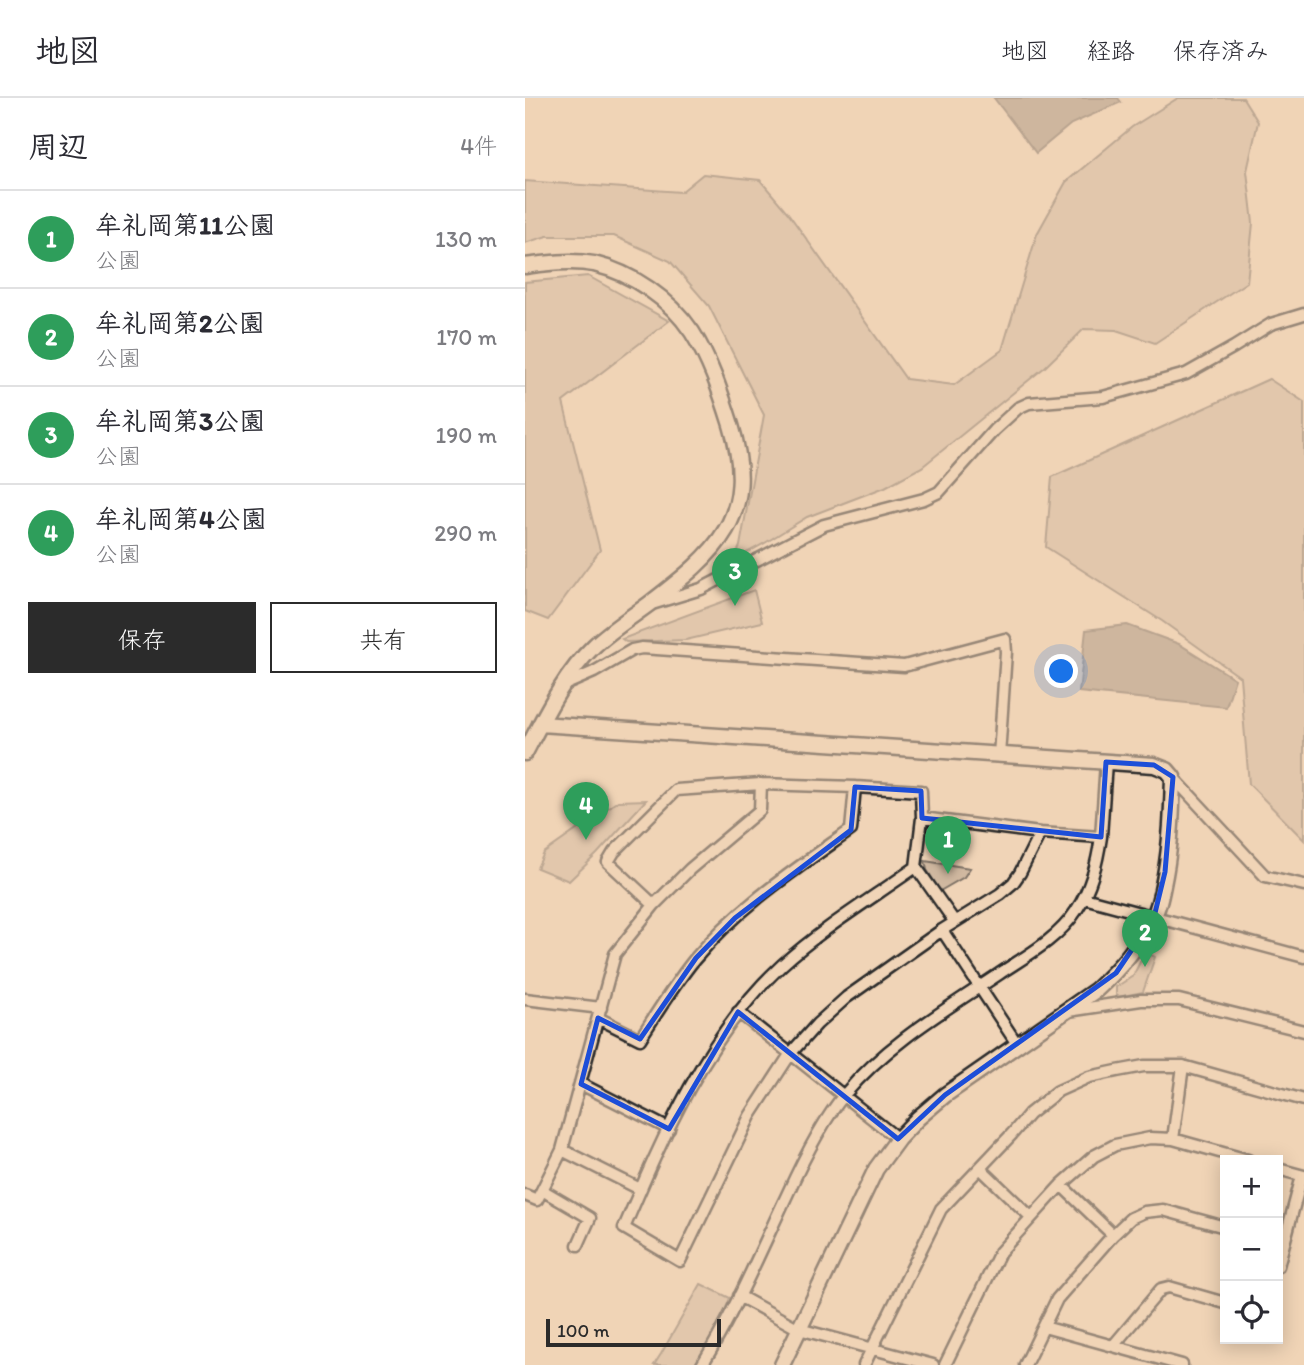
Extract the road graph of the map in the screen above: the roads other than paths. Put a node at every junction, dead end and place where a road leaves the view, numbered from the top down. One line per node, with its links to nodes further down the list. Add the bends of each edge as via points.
1 (525, 266): 3 (street, via 579,262 617,272 652,291 685,322 715,378 736,443 740,495 734,515 708,554)
2 (1304, 314): 3 (street, via 1271,324 1186,374 1103,397 1029,403 994,430 939,492 824,525 701,589)
3 (648, 605): 4 (street, via 594,646)
4 (564, 685): 5 (street); 7 (street, via 642,648 904,666 1005,639)
5 (540, 724): 6 (street); 7 (street)
6 (525, 753)
7 (999, 756): 8 (street)
8 (1106, 762): 9 (street, via 1154,765); 14 (street)
9 (1174, 777): 16 (street, via 1265,876); 19 (street, via 1171,835)
10 (761, 784): 11 (street); 18 (street, via 760,810); 18 (street, via 676,790 614,852 608,862)
11 (855, 787): 12 (street, via 921,791); 28 (street, via 851,830 735,918 696,958 640,1040)
12 (922, 818): 13 (street); 15 (street)
13 (1040, 833): 14 (street); 20 (street, via 1013,883)
14 (1101, 837): 17 (street)
15 (916, 867): 20 (street); 26 (street, via 814,937)
16 (1304, 885)
17 (1084, 898): 19 (street); 23 (street, via 1048,942)
18 (654, 905): 25 (street, via 615,954)
19 (1154, 917): 22 (street); 27 (street, via 1116,973)
20 (954, 922): 21 (street)
21 (942, 930): 23 (street); 31 (street, via 847,998)
22 (1304, 957)
23 (980, 987): 30 (street); 34 (street, via 902,1040)
24 (525, 999): 25 (street)
25 (601, 1007): 28 (street)
26 (738, 1012): 31 (street); 36 (street, via 708,1055)
27 (1066, 1012): 29 (street, via 1141,1000 1179,1000); 30 (street)
28 (598, 1018): 33 (street)
29 (1304, 1031)
30 (1017, 1044): 37 (street, via 945,1095)
31 (791, 1053): 34 (street); 45 (street, via 750,1116 680,1261 624,1228)
32 (1183, 1066): 35 (street); 38 (street); 41 (street, via 1117,1071 1058,1091 1029,1114)
33 (581, 1084): 36 (street); 39 (street)
34 (844, 1095): 37 (street); 53 (street, via 798,1170)
35 (1304, 1100)
36 (669, 1129): 45 (street)
37 (898, 1139): 56 (street, via 876,1169)
38 (1173, 1139): 40 (street); 44 (street, via 1150,1138 1115,1146 1094,1156)
39 (562, 1150): 45 (street); 46 (street)
40 (1230, 1155)
41 (980, 1168): 48 (street); 58 (street, via 941,1209)
42 (1283, 1170): 43 (street)
43 (1303, 1176): 51 (street)
44 (1061, 1185): 48 (street); 50 (street)
45 (640, 1189)
46 (542, 1190): 47 (street, via 537,1200); 52 (street, via 590,1218)
47 (525, 1195)
48 (1031, 1217): 63 (street, via 1000,1252)
49 (1220, 1226): 50 (street, via 1163,1210 1131,1217)
50 (1113, 1235): 55 (street, via 1057,1299)
51 (1283, 1237)
52 (577, 1245)
53 (739, 1296): 56 (street); 59 (street)
54 (1220, 1302): 57 (street, via 1169,1287 1161,1289)
55 (1044, 1327): 57 (street); 64 (street)
56 (799, 1329): 58 (street); 60 (street)
57 (1113, 1346): 65 (street)
58 (872, 1348): 61 (street); 62 (street)
59 (702, 1365)
60 (782, 1365)
61 (864, 1365)
62 (933, 1365)
63 (945, 1365)
64 (1025, 1365)
65 (1182, 1365)

